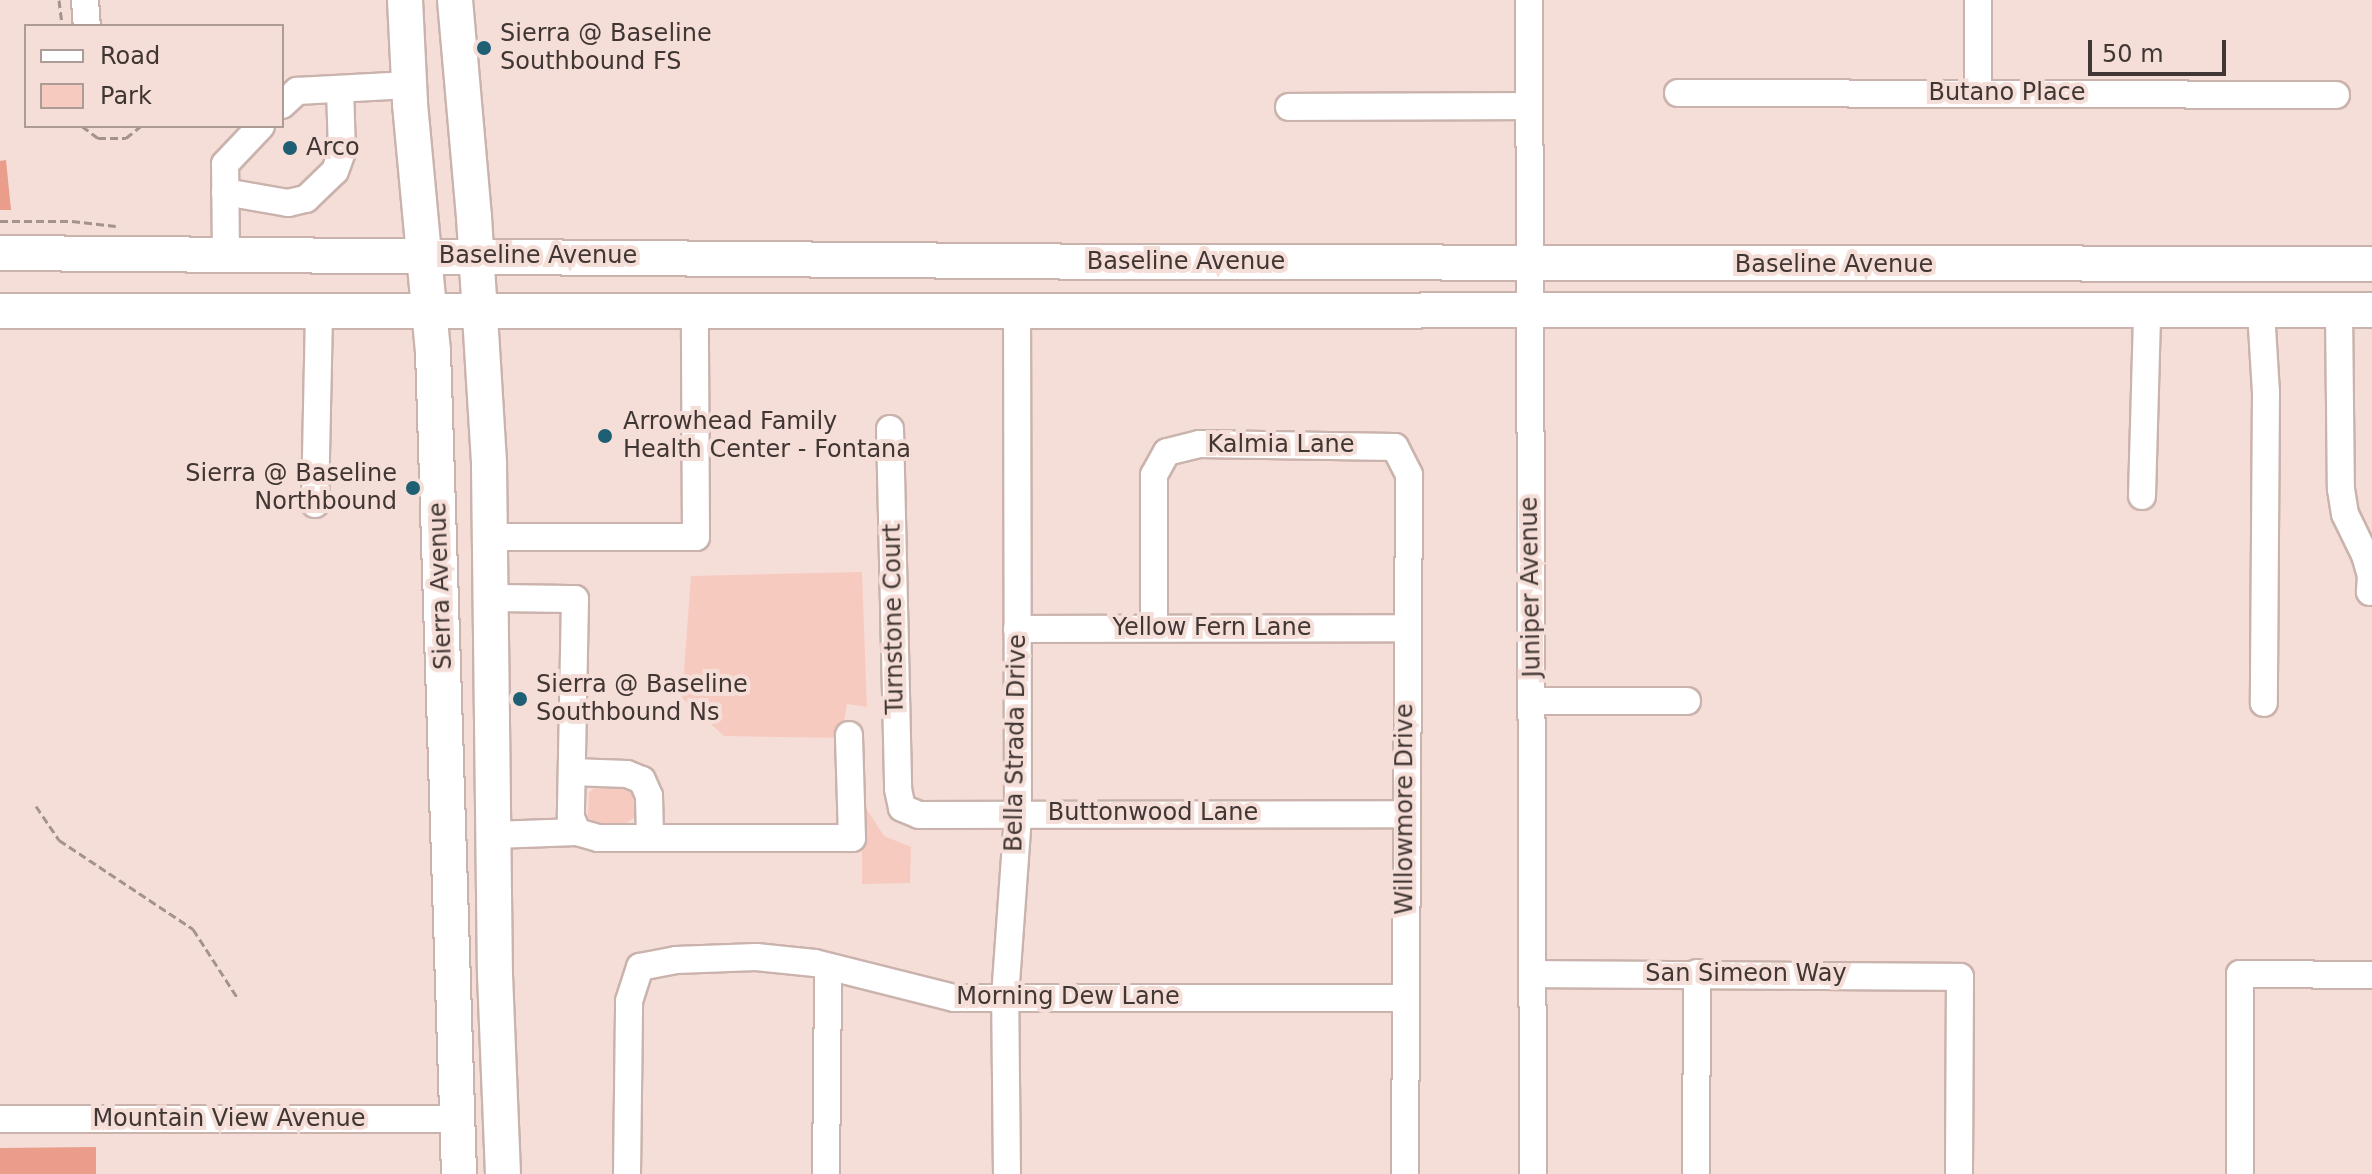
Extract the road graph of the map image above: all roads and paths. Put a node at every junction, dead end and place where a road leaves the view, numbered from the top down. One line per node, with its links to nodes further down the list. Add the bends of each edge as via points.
1 (59, 0): 7 (path)
2 (85, 0): 8 (street)
3 (405, 0): 9 (main road, Sierra Avenue)
4 (455, 0): 24 (main road, Sierra Avenue)
5 (1529, 0): 15 (street, Juniper Avenue)
6 (1978, 0): 12 (street)
7 (62, 24)
8 (87, 24)
9 (409, 85): 10 (street); 23 (main road, Sierra Avenue)
10 (340, 89): 14 (street, via 297,91); 20 (street, via 342,152 335,171 306,199 288,203)
11 (1678, 93): 12 (street, Butano Place)
12 (1978, 93): 13 (street, Butano Place)
13 (2336, 95)
14 (284, 103)
15 (1529, 106): 16 (street); 25 (street, Juniper Avenue)
16 (1289, 107)
17 (85, 128): 18 (path, via 98,138 126,138)
18 (138, 128)
19 (259, 128): 20 (street, via 225,164)
20 (225, 192): 22 (street)
21 (0, 253): 22 (main road, Baseline Avenue)
22 (226, 254): 23 (main road, Baseline Avenue)
23 (424, 256): 24 (main road, Baseline Avenue); 35 (main road, Sierra Avenue)
24 (475, 257): 25 (main road, Baseline Avenue); 36 (main road, Sierra Avenue)
25 (1530, 263): 26 (main road, Baseline Avenue); 33 (street, Juniper Avenue)
26 (2372, 264)
27 (2356, 310): 29 (main road, Baseline Avenue); 42 (street, via 2341,489 2345,514 2365,555)
28 (0, 311): 30 (main road, Baseline Avenue)
29 (2261, 311): 34 (main road, Baseline Avenue); 49 (street, via 2266,392)
30 (319, 312): 35 (main road, Baseline Avenue); 40 (street)
31 (695, 312): 32 (main road, Baseline Avenue); 36 (main road, Baseline Avenue); 41 (street, via 696,537)
32 (1017, 312): 33 (main road, Baseline Avenue); 46 (street, Bella Strada Drive)
33 (1530, 312): 34 (main road, Baseline Avenue); 47 (street, Juniper Avenue)
34 (2147, 312): 39 (street)
35 (429, 313): 36 (main road, Baseline Avenue); 67 (main road, Sierra Avenue)
36 (478, 313): 41 (main road, Sierra Avenue)
37 (890, 429): 53 (street, Turnstone Court)
38 (1395, 447): 44 (street, Kalmia Lane, via 1199,444 1167,452 1154,475); 45 (street, Willowmore Drive, via 1409,475)
39 (2142, 496)
40 (315, 504)
41 (492, 537): 43 (main road, Sierra Avenue)
42 (2370, 592)
43 (493, 598): 51 (street, via 575,599); 57 (main road, Sierra Avenue)
44 (1154, 628): 45 (street, Yellow Fern Lane); 46 (street, Yellow Fern Lane)
45 (1407, 628): 55 (street, Willowmore Drive)
46 (1017, 629): 54 (street, Bella Strada Drive)
47 (1533, 701): 48 (street); 61 (street, Juniper Avenue)
48 (1687, 701)
49 (2264, 703)
50 (849, 735): 58 (street, via 852,838)
51 (572, 772): 56 (street, via 571,817); 58 (street, via 627,774 642,780 649,796)
52 (36, 806): 63 (path, via 59,840 193,929)
53 (902, 808): 54 (street, Buttonwood Lane, via 919,815)
54 (1018, 814): 55 (street, Buttonwood Lane); 64 (street, Bella Strada Drive)
55 (1404, 814): 65 (street, Willowmore Drive)
56 (577, 832): 57 (street); 58 (street, via 598,838)
57 (494, 835): 69 (main road, Sierra Avenue)
58 (650, 838)
59 (828, 967): 64 (street, Morning Dew Lane, via 954,998); 70 (street, Morning Dew Lane, via 756,957 640,967 629,1001); 71 (street)
60 (1697, 973): 61 (street, San Simeon Way); 75 (street); 76 (street, San Simeon Way, via 1960,977)
61 (1533, 974): 74 (street, Juniper Avenue)
62 (2372, 975): 77 (street, via 2240,974)
63 (237, 997)
64 (1005, 997): 65 (street, Morning Dew Lane); 72 (street, Bella Strada Drive)
65 (1404, 998): 73 (street, Willowmore Drive)
66 (0, 1119): 67 (street, Mountain View Avenue)
67 (458, 1119): 68 (main road, Sierra Avenue)
68 (459, 1174)
69 (503, 1174)
70 (627, 1174)
71 (826, 1174)
72 (1007, 1174)
73 (1405, 1174)
74 (1533, 1174)
75 (1696, 1174)
76 (1959, 1174)
77 (2240, 1174)

